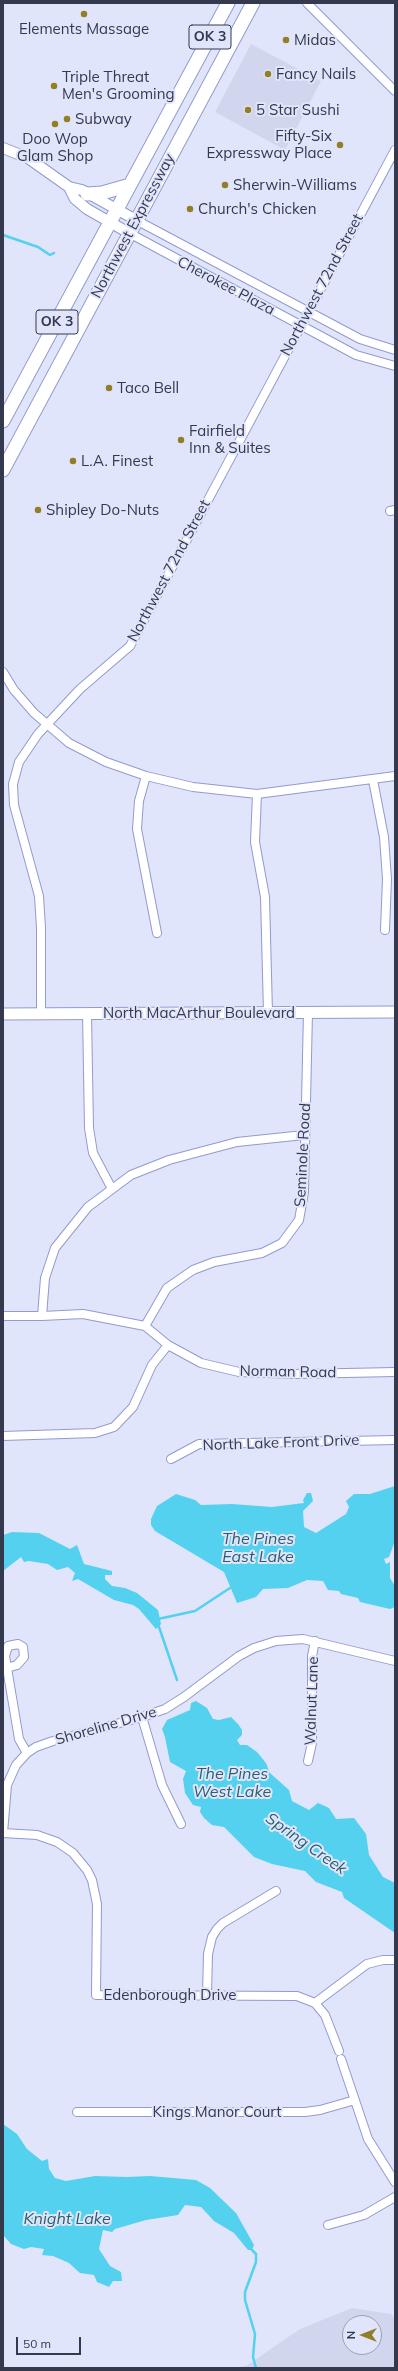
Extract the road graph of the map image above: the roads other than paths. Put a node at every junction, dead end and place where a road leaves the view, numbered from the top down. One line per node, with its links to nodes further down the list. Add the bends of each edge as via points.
1 (228, 3): 7 (highway, Northwest Expressway / OK 3)
2 (253, 3): 11 (highway, Northwest Expressway / OK 3)
3 (307, 3): 4 (street)
4 (395, 91)
5 (3, 148): 8 (street, Cherokee Plaza, via 28,158)
6 (395, 150): 14 (street, Northwest 72nd Street)
7 (130, 186): 9 (highway); 10 (highway, Northwest Expressway / OK 3)
8 (69, 187): 9 (street, Cherokee Plaza); 12 (street, Cherokee Plaza, via 75,199)
9 (87, 194): 10 (street, Cherokee Plaza)
10 (117, 210): 11 (street, Cherokee Plaza); 12 (highway, Northwest Expressway / OK 3)
11 (136, 220): 13 (highway, Northwest Expressway / OK 3); 14 (street, Cherokee Plaza)
12 (110, 222): 13 (street, Cherokee Plaza); 18 (highway, Northwest Expressway / OK 3)
13 (129, 233): 15 (street, Cherokee Plaza); 19 (highway, Northwest Expressway / OK 3)
14 (308, 311): 15 (street, Northwest 72nd Street); 16 (street, Cherokee Plaza, via 367,342)
15 (300, 326): 17 (street, Cherokee Plaza, via 356,355); 21 (street, Northwest 72nd Street, via 130,646 88,681)
16 (395, 350)
17 (395, 366)
18 (3, 421)
19 (3, 470)
20 (3, 672): 21 (street, via 23,701)
21 (46, 725): 22 (street, via 69,743 93,756); 33 (street, Northwest 72nd Street, via 19,762 13,793 16,816 33,867 39,896)
22 (146, 776): 25 (street, via 193,787); 27 (street, via 139,801 137,829)
23 (395, 776): 24 (street)
24 (373, 780): 25 (street); 26 (street, via 384,837 387,878)
25 (257, 794): 31 (street, via 255,842 265,897)
26 (385, 930)
27 (157, 933)
28 (308, 1012): 29 (main road, North MacArthur Boulevard); 31 (main road, North MacArthur Boulevard); 34 (street, Seminole Road)
29 (395, 1012)
30 (87, 1013): 31 (main road, North MacArthur Boulevard); 33 (main road, North MacArthur Boulevard); 35 (street, via 89,1128 93,1153)
31 (268, 1013)
32 (3, 1014): 33 (main road, North MacArthur Boulevard)
33 (42, 1014)
34 (304, 1135): 35 (street, via 237,1142 169,1160 131,1175); 38 (street, Seminole Road, via 304,1192 299,1220 282,1243 262,1253 214,1262 193,1270 167,1288)
35 (112, 1189): 37 (street, via 88,1207 55,1248 45,1278)
36 (3, 1316): 37 (street, Norman Road)
37 (42, 1316): 38 (street, Norman Road, via 83,1314)
38 (145, 1326): 39 (street, Norman Road)
39 (168, 1345): 40 (street, Norman Road, via 200,1363 239,1372); 41 (street, via 152,1365 133,1407 114,1427 95,1433)
40 (395, 1372)
41 (3, 1436)
42 (395, 1440): 43 (street, North Lake Front Drive, via 200,1444)
43 (171, 1459)
44 (315, 1641): 45 (street, Shoreline Drive); 47 (street, Shoreline Drive, via 290,1639 254,1648 239,1656 176,1703); 49 (street, Walnut Lane, via 312,1656 312,1743)
45 (395, 1661)
46 (7, 1668): 48 (street, via 19,1739)
47 (142, 1717): 48 (street, Shoreline Drive, via 53,1741); 50 (street, via 162,1785)
48 (27, 1753): 51 (street, Shoreline Drive, via 16,1765 7,1785)
49 (308, 1761)
50 (181, 1824)
51 (3, 1833): 54 (street, Edenborough Drive, via 37,1836 57,1842 73,1853 87,1870 97,1904 96,1995)
52 (276, 1891): 54 (street, via 216,1929 208,1950)
53 (395, 1960): 55 (street, via 368,1964)
54 (207, 1995): 55 (street, Edenborough Drive, via 297,1996)
55 (315, 2003): 56 (street, via 330,2022)
56 (355, 2100): 57 (street, Kings Manor Court, via 305,2112); 58 (street, via 368,2139)
57 (77, 2112)
58 (395, 2182)
59 (395, 2197): 60 (street, via 364,2215)
60 (328, 2225)

